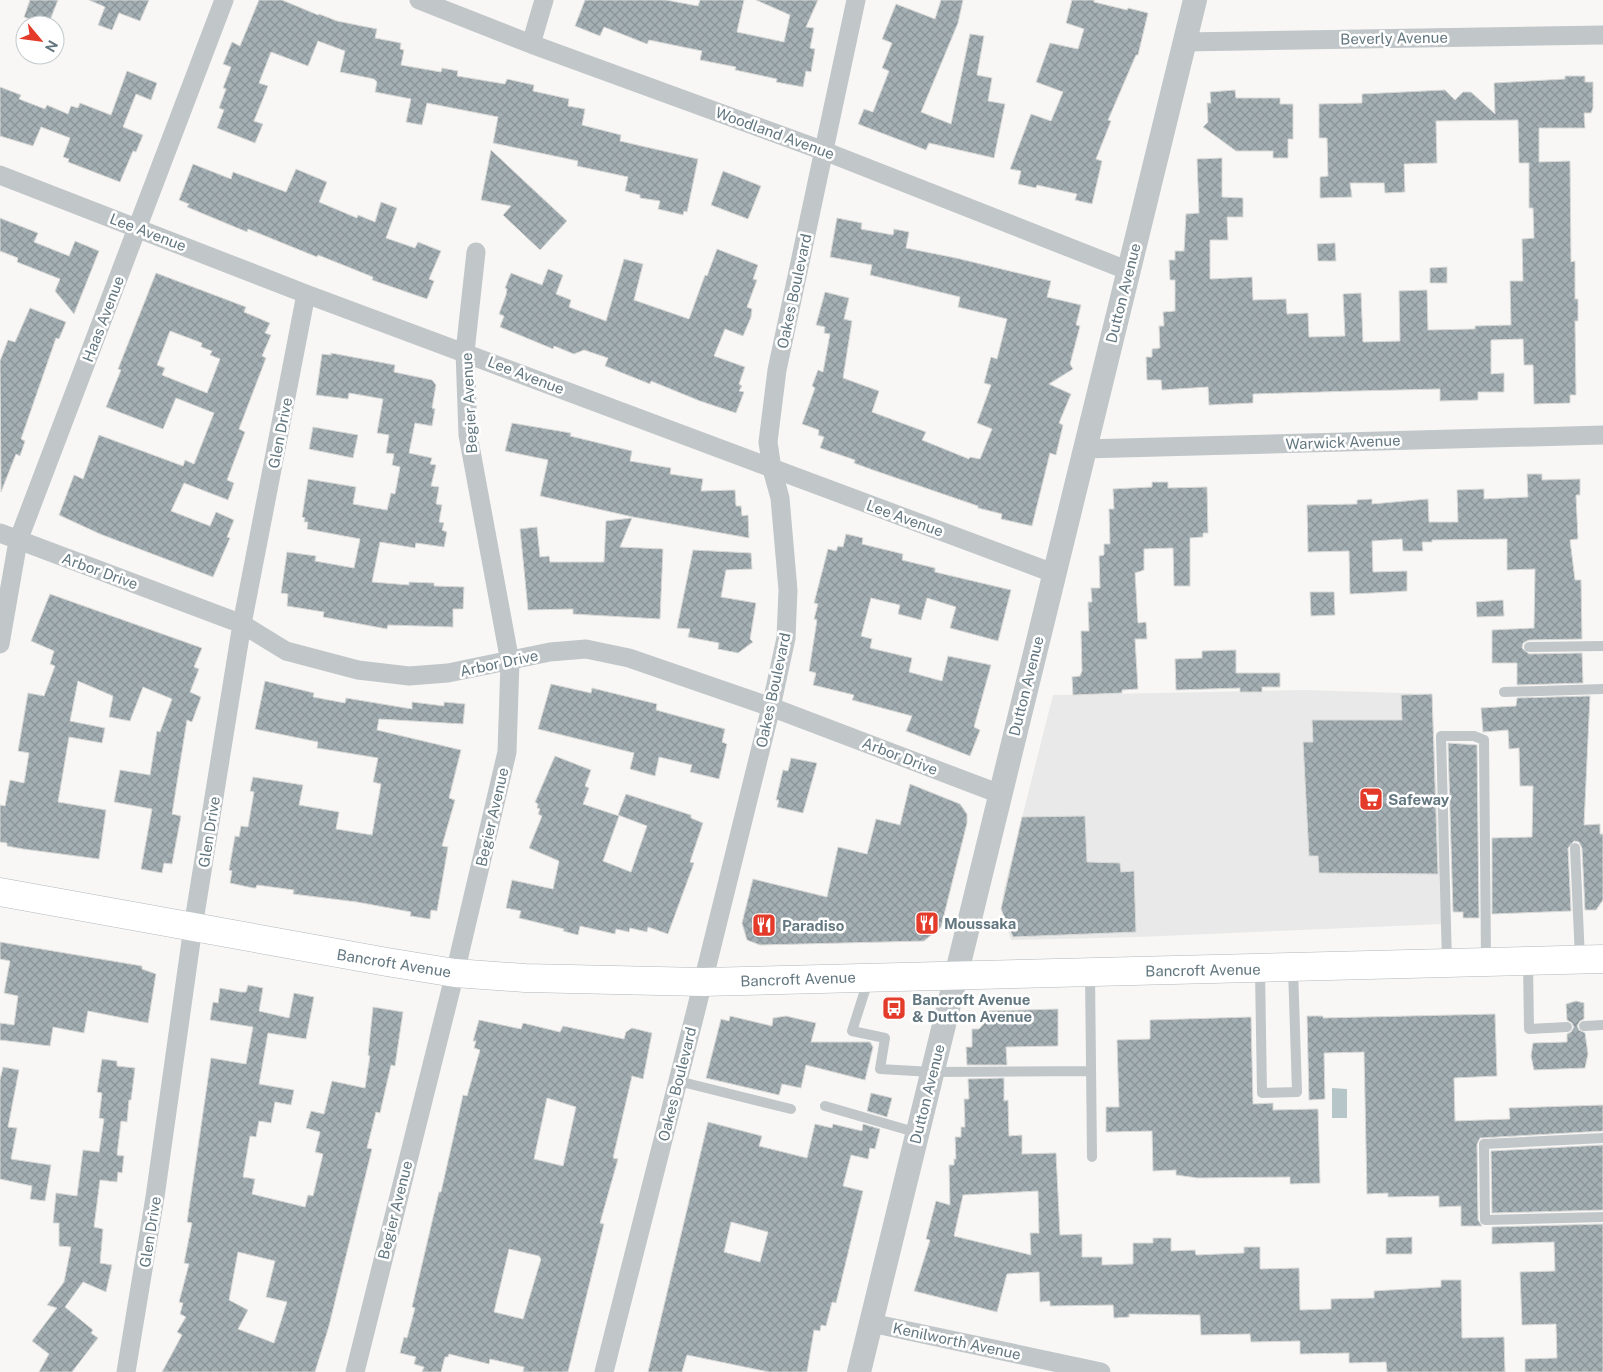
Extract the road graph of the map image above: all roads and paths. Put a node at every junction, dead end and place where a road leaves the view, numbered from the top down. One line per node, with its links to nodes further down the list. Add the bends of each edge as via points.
1 (224, 0): 11 (street, Haas Avenue)
2 (419, 0): 8 (street, Woodland Avenue)
3 (544, 0): 8 (street)
4 (856, 0): 9 (street, Oakes Boulevard)
5 (1195, 0): 7 (street, Dutton Avenue)
6 (1603, 35): 7 (street, Beverly Avenue)
7 (1185, 42): 13 (street, Dutton Avenue)
8 (530, 44): 9 (street, Woodland Avenue)
9 (824, 151): 13 (street, Woodland Avenue); 18 (street, Oakes Boulevard, via 776,370 768,442)
10 (0, 175): 11 (street, Lee Avenue)
11 (138, 228): 14 (street, Lee Avenue); 20 (street, Haas Avenue)
12 (476, 252): 15 (street, Begier Avenue)
13 (1129, 271): 17 (street, Dutton Avenue)
14 (306, 294): 15 (street, Lee Avenue); 22 (street, Glen Drive)
15 (465, 352): 18 (street, Lee Avenue); 26 (street, Begier Avenue, via 468,435)
16 (1603, 435): 17 (street, Warwick Avenue)
17 (1084, 449): 21 (street, Dutton Avenue)
18 (772, 469): 21 (street, Lee Avenue); 29 (street, Oakes Boulevard, via 780,498 788,590 786,638)
19 (0, 533): 20 (street, Arbor Drive)
20 (18, 540): 22 (street, Arbor Drive); 23 (street, Haas Avenue)
21 (1053, 573): 30 (street, Dutton Avenue)
22 (242, 624): 26 (street, Arbor Drive, via 286,651 358,670 409,676); 33 (street, Glen Drive)
23 (0, 644)
24 (1603, 646): 25 (lane)
25 (1529, 647)
26 (510, 662): 29 (street, Arbor Drive, via 550,652 586,650 629,658); 40 (street, Begier Avenue, via 507,752)
27 (1603, 689): 28 (lane)
28 (1504, 692)
29 (771, 707): 30 (street, Arbor Drive); 44 (street, Oakes Boulevard)
30 (1000, 794): 43 (street, Dutton Avenue)
31 (1575, 848): 34 (lane, via 1577,932)
32 (0, 892): 33 (main road, Bancroft Avenue)
33 (193, 927): 40 (main road, Bancroft Avenue); 58 (street, Glen Drive, via 155,1197)
34 (1592, 960): 35 (main road, Bancroft Avenue)
35 (1528, 962): 36 (main road, Bancroft Avenue); 47 (lane, via 1529,1029)
36 (1486, 963): 37 (main road, Bancroft Avenue); 37 (lane, via 1484,740 1474,736 1441,736)
37 (1448, 964): 38 (main road, Bancroft Avenue)
38 (1293, 968): 39 (main road, Bancroft Avenue); 39 (lane, via 1297,1092 1262,1093)
39 (1260, 969): 41 (main road, Bancroft Avenue)
40 (455, 973): 44 (main road, Bancroft Avenue); 59 (street, Begier Avenue)
41 (1090, 973): 43 (main road, Bancroft Avenue); 48 (lane)
42 (869, 977): 43 (main road, Bancroft Avenue); 44 (main road, Bancroft Avenue); 49 (lane, via 852,1031 885,1038 880,1069)
43 (956, 977): 49 (street, Dutton Avenue)
44 (703, 982): 50 (street, Oakes Boulevard)
45 (1603, 1025): 46 (lane)
46 (1584, 1026)
47 (1567, 1027)
48 (1091, 1071): 49 (lane); 55 (lane)
49 (932, 1072): 53 (street, Dutton Avenue)
50 (678, 1081): 52 (lane); 60 (street, Oakes Boulevard)
51 (825, 1106): 53 (lane)
52 (791, 1109)
53 (918, 1132): 57 (street, Dutton Avenue)
54 (1603, 1138): 56 (lane, via 1484,1144 1486,1220)
55 (1092, 1157)
56 (1603, 1217)
57 (871, 1323): 61 (street, Dutton Avenue); 62 (street, Kenilworth Avenue)
58 (126, 1372)
59 (354, 1372)
60 (604, 1372)
61 (860, 1372)
62 (1100, 1372)

